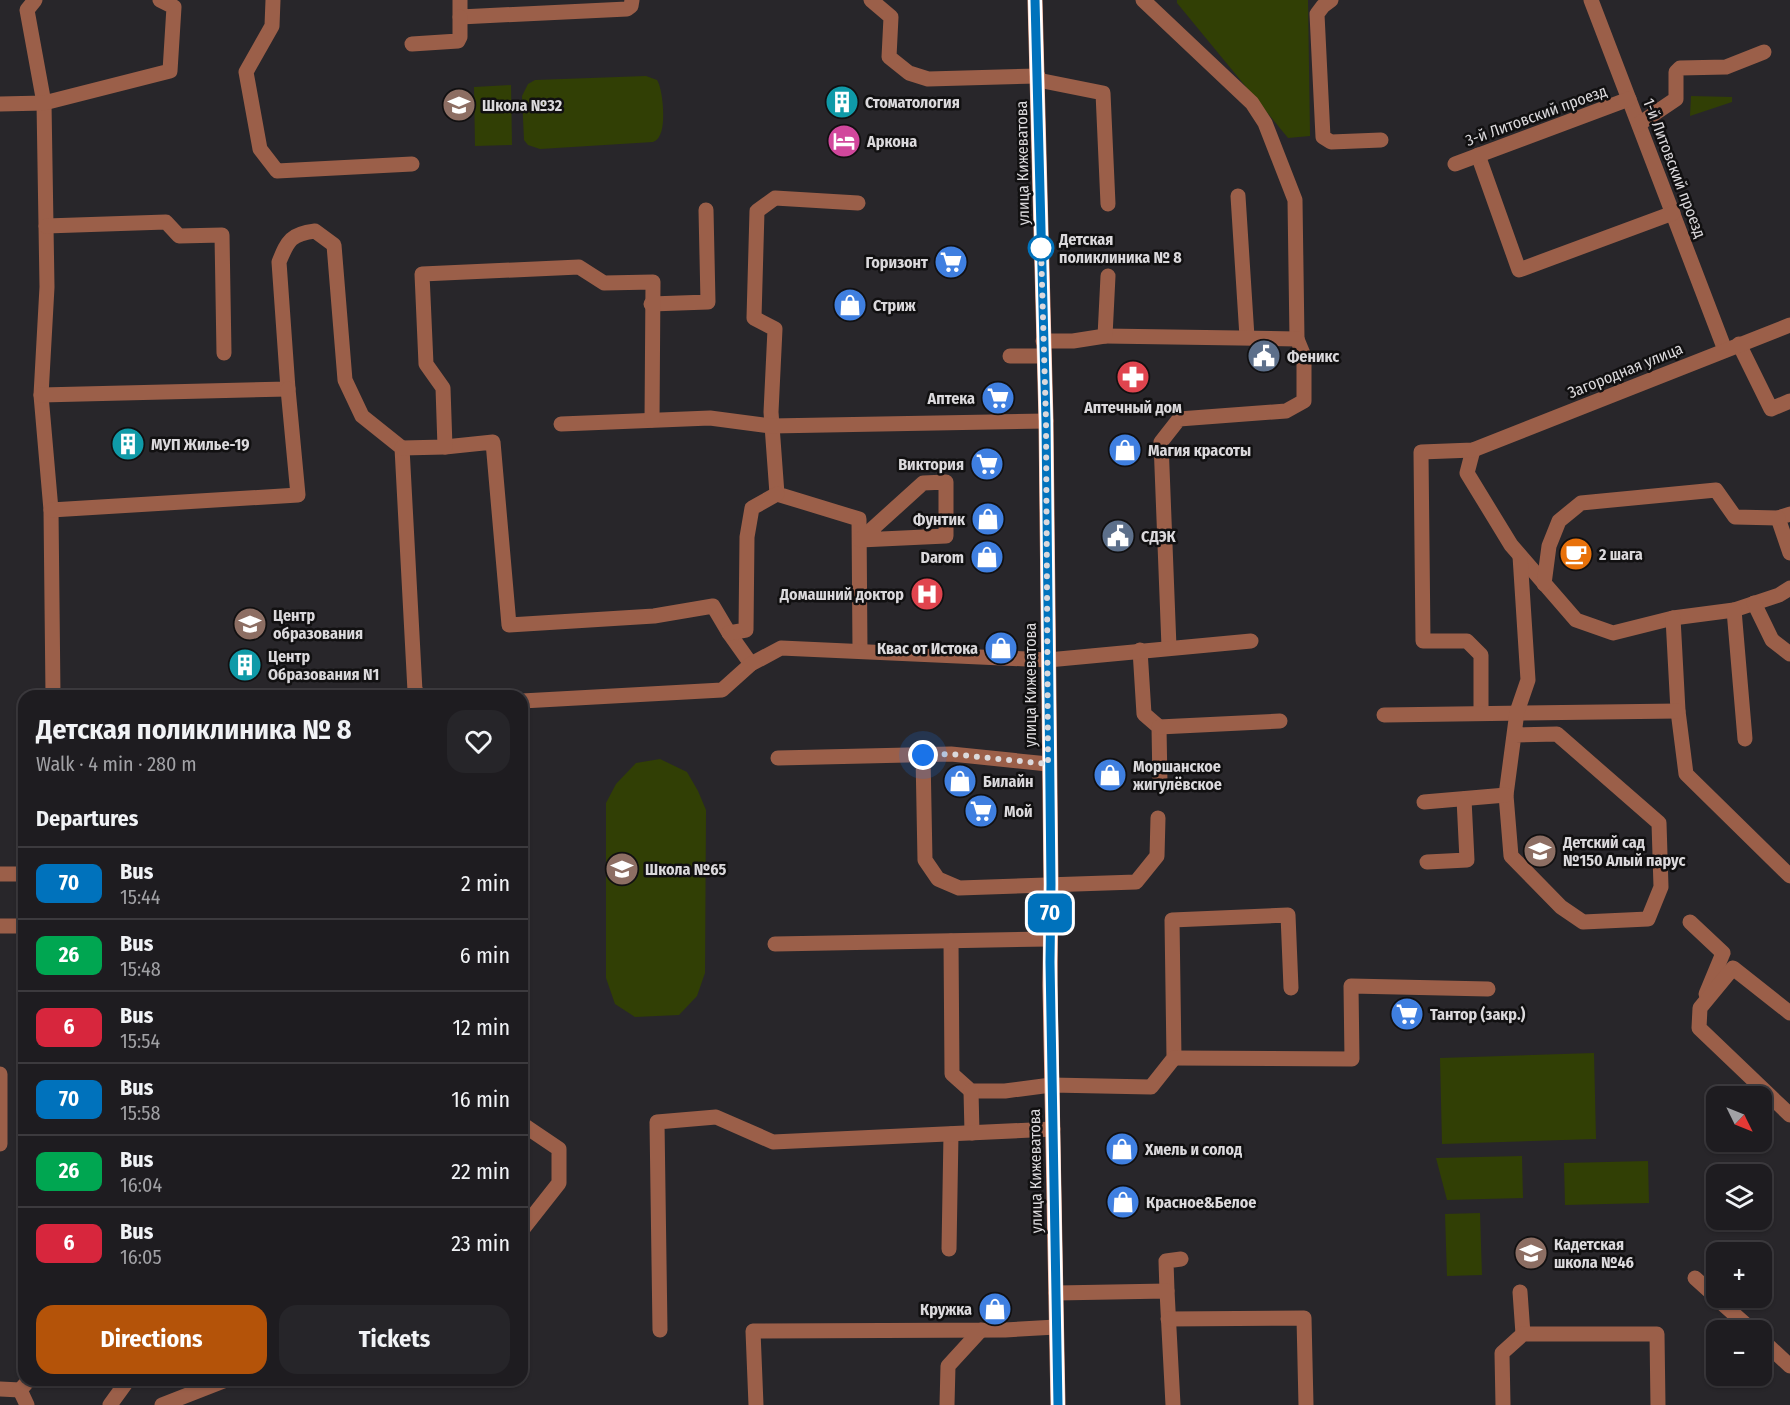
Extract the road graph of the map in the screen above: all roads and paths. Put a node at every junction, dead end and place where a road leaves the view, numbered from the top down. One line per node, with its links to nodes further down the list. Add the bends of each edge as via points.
1 (160, 0): 17 (street, via 174,7 170,71)
2 (273, 0): 22 (street, via 272,26 246,72 260,149 277,171)
3 (460, 0): 12 (street)
4 (632, 0): 11 (street, via 627,9)
5 (871, 0): 15 (street, via 891,17 889,57 909,73 928,79)
6 (1035, 0): 15 (main road, улица Кижеватова)
7 (1143, 0): 35 (street, via 1252,103 1265,123 1295,200)
8 (1331, 0): 20 (street, via 1317,14 1323,137 1331,142)
9 (1591, 0): 16 (street, 1-й Литовский проезд)
10 (28, 3): 17 (street)
11 (498, 8): 12 (street)
12 (460, 17): 13 (street, via 458,41)
13 (412, 44)
14 (1764, 52): 19 (street, via 1726,67 1680,68 1676,99)
15 (1038, 78): 26 (street, via 1103,93); 37 (main road, улица Кижеватова)
16 (1629, 99): 19 (street, 1-й Литовский проезд); 21 (street, 3-й Литовский проезд)
17 (44, 103): 18 (street); 29 (street)
18 (0, 104)
19 (1639, 124): 28 (street, 1-й Литовский проезд)
20 (1381, 140)
21 (1478, 155): 23 (street, 3-й Литовский проезд); 28 (street, via 1519,270)
22 (412, 164)
23 (1455, 164)
24 (1238, 196): 34 (street)
25 (858, 203): 46 (street, via 775,198 757,211 754,318 775,329)
26 (1108, 204)
27 (706, 210): 31 (street, via 708,302)
28 (1673, 213): 36 (street, 1-й Литовский проезд)
29 (46, 226): 38 (street, via 166,222 179,237 222,235); 41 (street)
30 (1108, 276): 33 (street)
31 (651, 304): 43 (street); 47 (street, via 653,282 604,283 579,267 422,274 426,364 443,388)
32 (1790, 326): 36 (street, Загородная улица)
33 (1105, 336): 34 (street); 37 (street)
34 (1247, 337): 35 (street)
35 (1296, 339): 63 (street, via 1304,356 1304,401 1286,411 1179,419 1161,442)
36 (1732, 347): 42 (street, 1-й Литовский проезд, via 1772,409); 49 (street, Загородная улица)
37 (1043, 348): 39 (street); 44 (main road, улица Кижеватова)
38 (224, 353)
39 (1010, 356)
40 (288, 389): 41 (street); 48 (street, via 279,262 287,243 299,233 315,231 334,245 345,380 362,416); 51 (street, via 298,495)
41 (41, 395): 51 (street)
42 (1790, 401)
43 (652, 420): 45 (street); 46 (street, via 710,418)
44 (1046, 421): 46 (street); 67 (main road, улица Кижеватова)
45 (561, 424)
46 (771, 426): 50 (street)
47 (445, 447): 48 (street); 61 (street, via 493,442 509,625 654,616 713,606)
48 (402, 448): 70 (street)
49 (1473, 450): 55 (street, via 1467,473); 73 (street, Загородная улица, via 1421,452 1423,641 1467,641 1481,655)
50 (777, 494): 53 (street, via 859,519); 61 (street, via 752,508 747,537 746,630)
51 (51, 510): 69 (street)
52 (1784, 516): 54 (street); 56 (street, via 1735,517 1716,490 1581,503 1559,521 1549,546)
53 (860, 540): 53 (street, via 946,536 946,482 922,483); 65 (street)
54 (1790, 553)
55 (1520, 556): 56 (street); 74 (street, via 1528,680)
56 (1544, 584): 60 (street, via 1576,620 1614,633)
57 (1790, 588): 58 (street)
58 (1754, 603): 59 (street); 66 (street, via 1772,640)
59 (1734, 610): 60 (street); 79 (street)
60 (1673, 618): 72 (street)
61 (729, 633): 68 (street)
62 (1251, 641): 63 (street)
63 (1169, 647): 64 (street)
64 (1140, 650): 67 (street); 77 (street, via 1144,714)
65 (860, 651): 67 (street); 68 (street, via 781,648)
66 (1790, 654)
67 (1048, 660): 82 (main road, улица Кижеватова)
68 (751, 664): 71 (street, via 722,690)
69 (53, 690)
70 (415, 690)
71 (528, 701)
72 (1678, 711): 74 (street); 91 (street, via 1686,774)
73 (1481, 712): 74 (street); 75 (street)
74 (1517, 712): 78 (street)
75 (1384, 715)
76 (1280, 720): 77 (street)
77 (1159, 728): 83 (street)
78 (1515, 735): 84 (street); 84 (street, via 1557,734 1659,823 1661,887 1648,919 1583,922 1561,907 1511,856)
79 (1745, 739)
80 (923, 755): 81 (street); 82 (street, via 951,754); 92 (street, via 925,860 938,879 959,888)
81 (778, 758)
82 (1048, 764): 92 (main road, улица Кижеватова)
83 (1160, 783)
84 (1506, 795): 85 (street)
85 (1464, 799): 86 (street); 88 (street, via 1467,860)
86 (1424, 802)
87 (1158, 818): 92 (street, via 1157,856 1136,882)
88 (1427, 862)
89 (0, 874): 90 (street)
90 (18, 874)
91 (1790, 876)
92 (1051, 884): 96 (main road, улица Кижеватова)
93 (1690, 922): 101 (street, via 1723,953)
94 (0, 926): 95 (street)
95 (18, 926)
96 (1049, 939): 97 (street); 105 (main road, улица Кижеватова)
97 (951, 941): 98 (street); 106 (street, via 952,1074)
98 (775, 944)
99 (1291, 988): 103 (street, via 1288,915 1172,920)
100 (1488, 989): 103 (street, via 1351,986 1352,1059)
101 (1700, 1008): 102 (street, via 1733,968); 107 (street, via 1699,1028)
102 (1790, 1013)
103 (1174, 1058): 105 (street, via 1151,1087)
104 (0, 1074): 112 (street)
105 (1052, 1086): 106 (street); 109 (main road, улица Кижеватова)
106 (971, 1091): 110 (street)
107 (1790, 1115)
108 (528, 1128): 113 (street, via 559,1149 559,1183)
109 (1053, 1129): 110 (street); 120 (main road, улица Кижеватова)
110 (972, 1133): 111 (street)
111 (951, 1134): 114 (street); 125 (street, via 773,1142 716,1117 657,1122)
112 (0, 1144)
113 (528, 1222)
114 (949, 1249)
115 (1181, 1259): 118 (street, via 1166,1261)
116 (1695, 1278): 117 (street)
117 (1706, 1288)
118 (1167, 1291): 120 (street); 122 (street)
119 (1520, 1292): 127 (street)
120 (1056, 1293): 124 (main road, улица Кижеватова)
121 (1728, 1308): 123 (street)
122 (1168, 1320): 141 (street); 142 (street, via 1304,1317)
123 (1741, 1320)
124 (1056, 1327): 126 (street); 140 (main road, улица Кижеватова)
125 (660, 1330)
126 (981, 1330): 138 (street, via 753,1331); 139 (street, via 948,1366)
127 (1523, 1334): 143 (street, via 1502,1353); 144 (street, via 1656,1334)
128 (1772, 1349): 129 (street)
129 (1790, 1366)
130 (19, 1386): 134 (street)
131 (25, 1386): 135 (street)
132 (124, 1386): 136 (street)
133 (211, 1386): 137 (street)
134 (0, 1389)
135 (27, 1405)
136 (110, 1405)
137 (162, 1405)
138 (756, 1405)
139 (947, 1405)
140 (1058, 1405)
141 (1173, 1405)
142 (1306, 1405)
143 (1503, 1405)
144 (1658, 1405)

